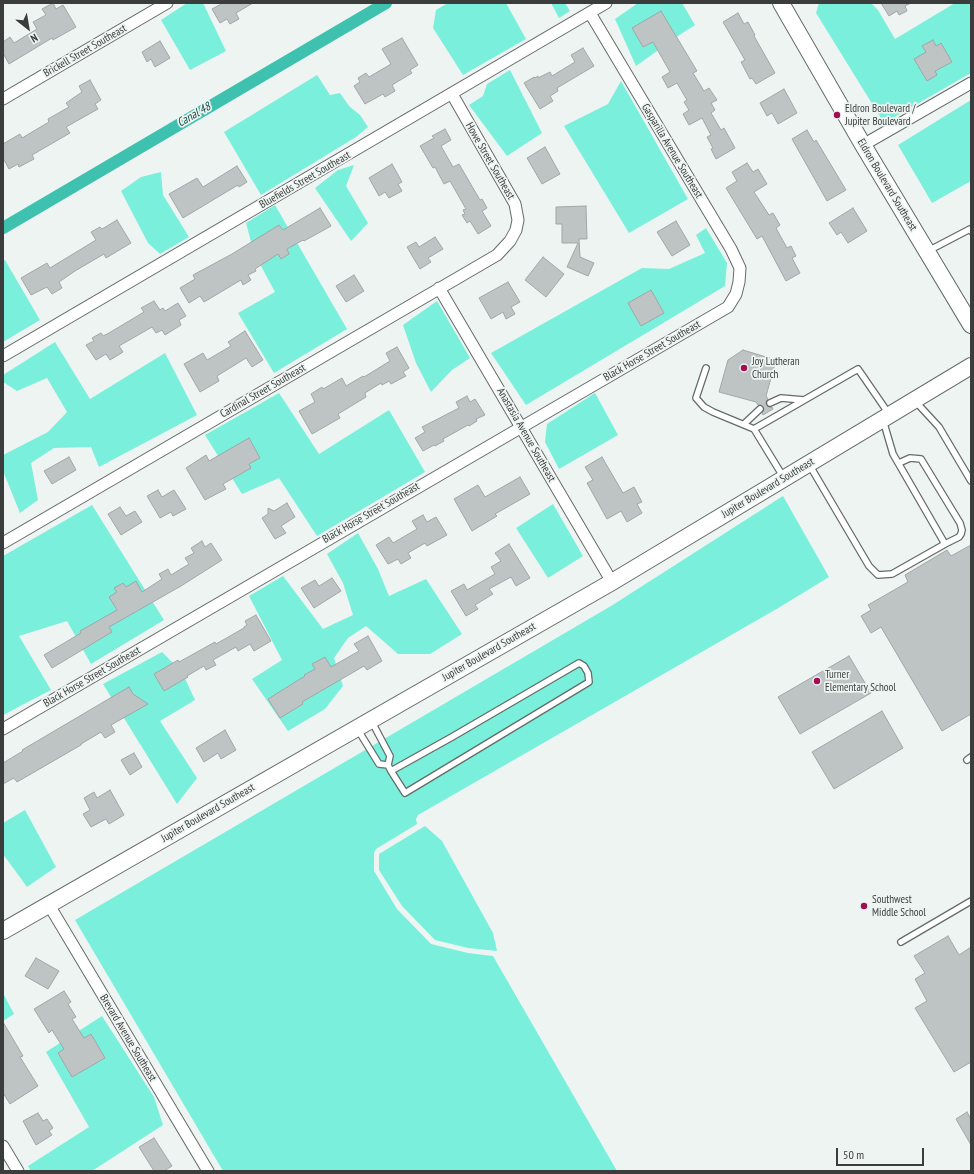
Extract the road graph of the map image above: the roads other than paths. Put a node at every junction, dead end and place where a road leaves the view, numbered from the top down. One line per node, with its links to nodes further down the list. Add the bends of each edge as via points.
1 (167, 3): 7 (street, Brickell Street Southeast)
2 (606, 3): 4 (street, Bluefields Street Southeast)
3 (785, 5): 8 (street, Eldron Boulevard Southeast)
4 (590, 13): 6 (street, Bluefields Street Southeast); 13 (street, Gasparilla Avenue Southeast, via 731,249 740,268)
5 (971, 83): 8 (street)
6 (452, 94): 9 (street, Howe Street Southeast, via 515,204 518,220); 15 (street, Bluefields Street Southeast)
7 (3, 99)
8 (863, 145): 11 (street, Eldron Boulevard Southeast)
9 (516, 230): 12 (street, Cardinal Street Southeast, via 498,255)
10 (971, 231): 11 (lane, via 970,229)
11 (927, 252): 14 (street, Eldron Boulevard Southeast)
12 (439, 288): 24 (street, Anastasia Avenue Southeast); 30 (street, Cardinal Street Southeast)
13 (736, 294): 24 (street, Black Horse Street Southeast, via 728,306)
14 (971, 325)
15 (3, 356)
16 (971, 366): 19 (street, Jupiter Boulevard Southeast)
17 (706, 368): 23 (lane, via 696,398 713,412)
18 (804, 400): 20 (lane, via 782,398); 22 (lane, via 858,369); 25 (lane)
19 (915, 400): 22 (street, Jupiter Boulevard Southeast); 29 (lane, via 940,427)
20 (770, 404)
21 (760, 409): 23 (lane)
22 (886, 417): 26 (lane, via 890,448); 27 (street, Jupiter Boulevard Southeast)
23 (744, 424): 25 (lane)
24 (520, 426): 32 (street, Anastasia Avenue Southeast); 35 (street, Black Horse Street Southeast)
25 (754, 430): 28 (lane)
26 (899, 463): 31 (lane); 31 (lane, via 910,458 921,459 960,523 961,534)
27 (809, 464): 28 (street, Jupiter Boulevard Southeast); 31 (lane, via 869,566 878,575 892,574)
28 (784, 478): 32 (street, Jupiter Boulevard Southeast)
29 (971, 481)
30 (3, 543)
31 (945, 544)
32 (612, 582): 33 (street, Jupiter Boulevard Southeast)
33 (371, 720): 34 (street, Jupiter Boulevard Southeast); 36 (lane, via 390,756)
34 (357, 728): 36 (lane, via 379,764); 38 (street, Jupiter Boulevard Southeast)
35 (3, 729)
36 (389, 768): 36 (lane, via 405,793 589,682 588,673 579,663 452,737)
37 (971, 902): 40 (lane)
38 (49, 905): 39 (street, Jupiter Boulevard Southeast); 43 (street, Brevard Avenue Southeast)
39 (3, 932)
40 (901, 942)
41 (3, 1146): 42 (street)
42 (18, 1171)
43 (208, 1171)

